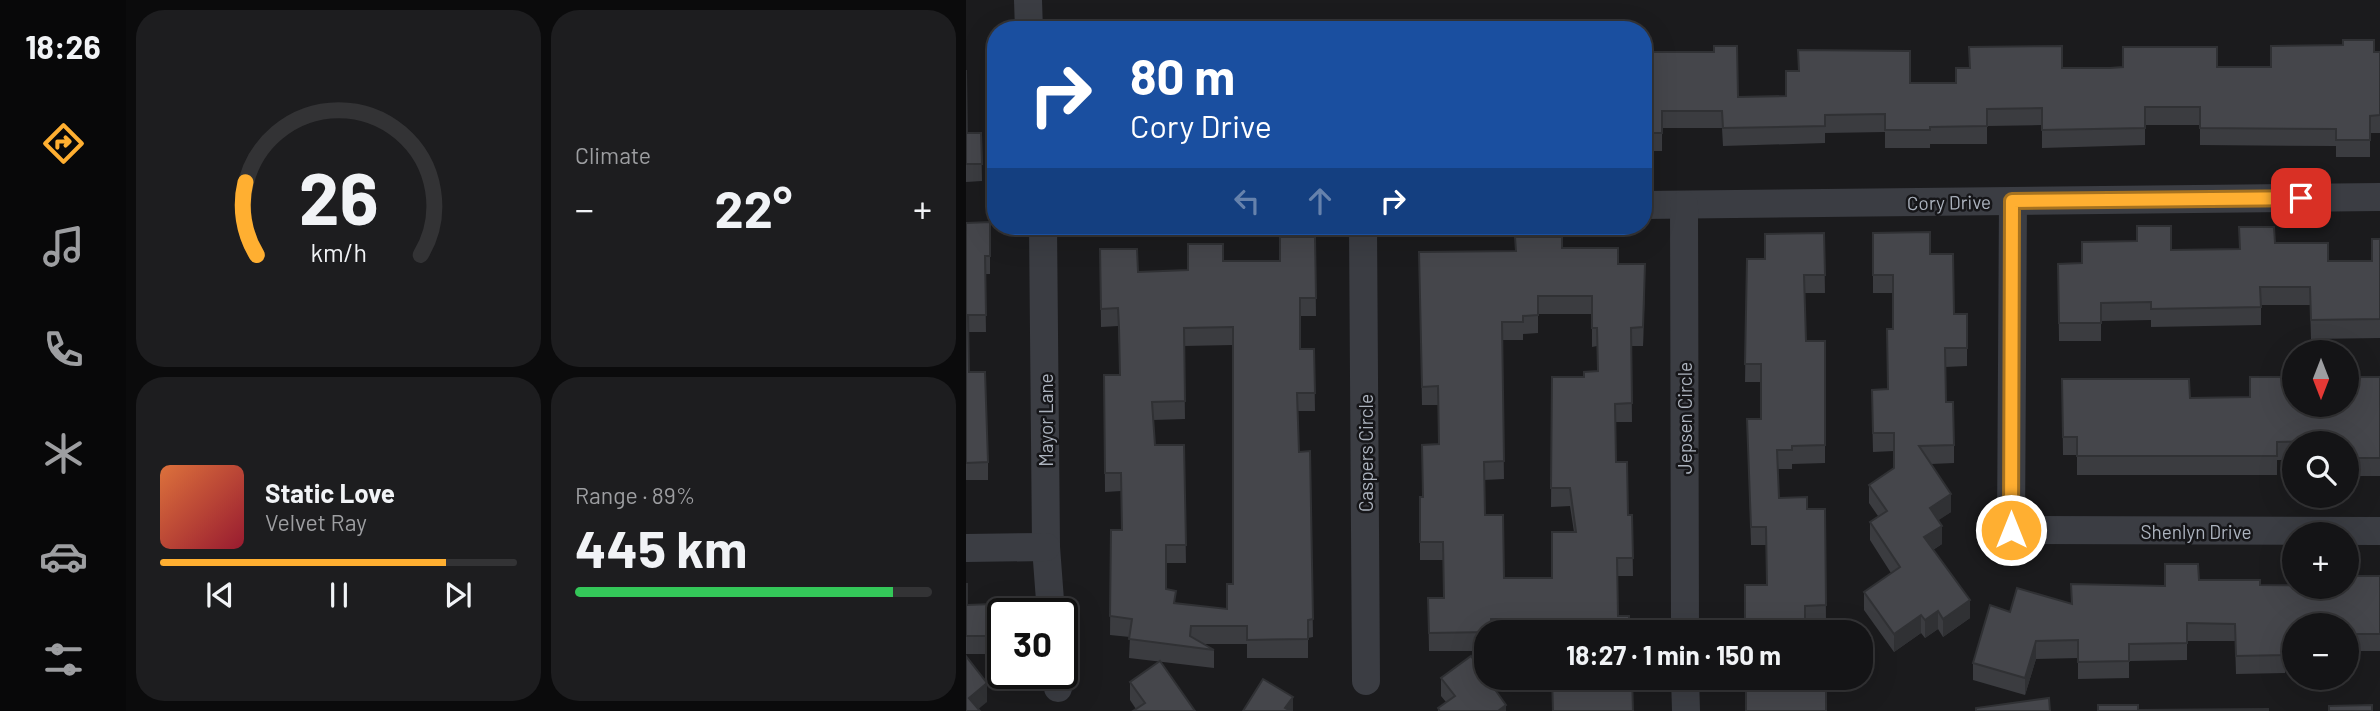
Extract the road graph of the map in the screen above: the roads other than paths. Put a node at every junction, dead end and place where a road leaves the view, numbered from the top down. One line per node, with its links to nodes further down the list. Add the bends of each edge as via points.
1 (1028, 0): 2 (street)
2 (1029, 21)
3 (2380, 197): 4 (street, Cory Drive)
4 (2012, 201): 6 (street, Cory Drive); 9 (street, Shenlyn Drive, via 2011,530)
5 (1652, 205): 6 (street, Cory Drive)
6 (1684, 205): 13 (street, Jepsen Circle)
7 (1043, 235): 10 (street, Mayor Lane)
8 (1363, 235): 14 (street, Caspers Circle)
9 (2380, 531)
10 (1045, 547): 11 (street); 12 (street, Mayor Lane)
11 (966, 548)
12 (1050, 598)
13 (1685, 620)
14 (1366, 681)
15 (1685, 690): 16 (street)
16 (1686, 711)

